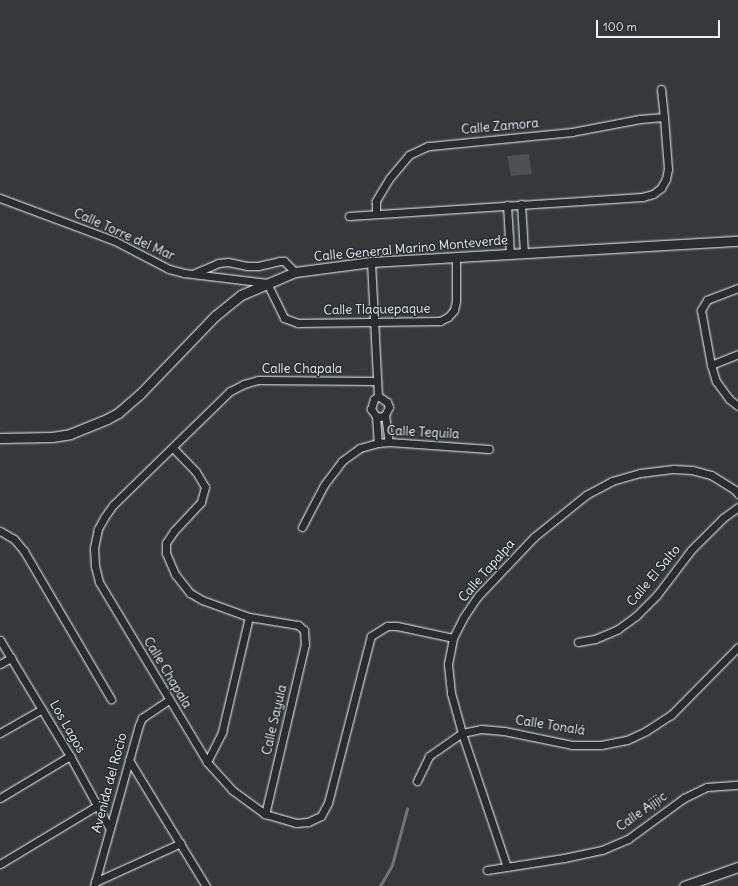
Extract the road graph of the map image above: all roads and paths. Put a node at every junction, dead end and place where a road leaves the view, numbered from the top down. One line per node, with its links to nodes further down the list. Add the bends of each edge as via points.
1 (662, 89): 2 (street)
2 (664, 117): 4 (street, via 668,169 662,188 653,194 642,197); 6 (street, Calle Zamora, via 572,132 428,146 409,155 388,179 376,200)
3 (0, 198): 14 (street, Calle Torre del Mar, via 115,241 169,269)
4 (521, 204): 5 (street); 9 (street)
5 (506, 205): 6 (street); 10 (street)
6 (376, 214): 7 (street)
7 (348, 216)
8 (738, 241): 9 (street, Calle General Marino Monteverde)
9 (524, 253): 10 (street, Calle General Marino Monteverde)
10 (510, 254): 11 (street, Calle General Marino Monteverde)
11 (456, 257): 12 (street, Calle General Marino Monteverde); 17 (street, Calle Tlaquepaque, via 456,301 454,310 448,318 440,321)
12 (371, 262): 13 (street, Calle General Marino Monteverde); 17 (street)
13 (295, 272): 14 (street, via 284,261 252,266 228,262); 15 (street, Calle General Marino Monteverde)
14 (193, 274): 15 (street, Calle Torre del Mar)
15 (267, 283): 17 (street, Calle Tlaquepaque, via 280,312 290,321); 25 (street, Calle General Marino Monteverde, via 241,295 215,316 139,395 118,413 90,427 52,438)
16 (738, 288): 19 (street, via 707,300 701,310)
17 (374, 323): 20 (street)
18 (738, 354): 19 (street)
19 (711, 365): 22 (street, via 722,392)
20 (377, 381): 21 (street); 28 (street, Calle Chapala, via 258,380 244,384 220,399)
21 (378, 396): 23 (street, via 387,402 389,407); 24 (street, via 371,408)
22 (738, 406)
23 (385, 415): 24 (street); 26 (street)
24 (376, 416): 27 (street)
25 (0, 438)
26 (389, 442): 27 (street, Calle Tequila); 29 (street, Calle Tequila)
27 (378, 443): 32 (street, Calle Tequila, via 360,448 342,461 324,485)
28 (173, 448): 34 (street, via 202,479 205,487 201,502 166,543 170,563 190,593); 42 (street, Calle Chapala, via 113,505 98,529 94,548 99,582)
29 (489, 449)
30 (738, 494): 35 (street, Calle Tapalpa, via 711,475 692,470 674,469 640,473 612,481 586,495 534,537 478,596)
31 (738, 507): 37 (street, Calle El Salto, via 723,518 691,550 657,595 636,616 618,629 595,639)
32 (302, 527)
33 (0, 531): 41 (street, via 14,539 24,551)
34 (249, 617): 48 (street, via 222,732); 53 (street, Calle Sayula, via 286,622 298,625 304,630 305,644)
35 (452, 638): 45 (street, Calle Tapalpa, via 448,664 451,693); 53 (street, Calle Chapala, via 397,626 387,626 376,631 368,645 328,803 321,816 308,822 296,823)
36 (0, 640): 39 (street, Los Lagos)
37 (578, 642)
38 (738, 647): 45 (street, Calle Tonalá, via 671,714 627,740 601,745 572,745 504,731 481,729)
39 (12, 658): 40 (street); 43 (street, Los Lagos)
40 (0, 664)
41 (111, 699)
42 (169, 700): 47 (street, Avenida del Rocío, via 142,718); 48 (street, Calle Chapala)
43 (42, 709): 44 (street); 46 (street, Los Lagos)
44 (0, 733)
45 (462, 733): 49 (street, Calle Tonalá, via 429,756); 57 (street, Calle Tapalpa)
46 (70, 756): 51 (street); 52 (street, Los Lagos)
47 (129, 760): 54 (street, Avenida del Rocío); 55 (street)
48 (207, 762): 53 (street, Calle Chapala, via 232,790)
49 (417, 781)
50 (738, 785): 57 (street, Calle Ajijic, via 707,788 684,798 628,839 602,850)
51 (0, 798)
52 (98, 804): 54 (street, Los Lagos); 56 (street)
53 (265, 814)
54 (110, 829): 60 (street, Avenida del Rocío)
55 (181, 843): 60 (street); 61 (street)
56 (0, 864)
57 (507, 867): 59 (street, Calle Ajijic)
58 (738, 868): 62 (street)
59 (487, 870)
60 (94, 884)
61 (206, 886)
62 (684, 886)

